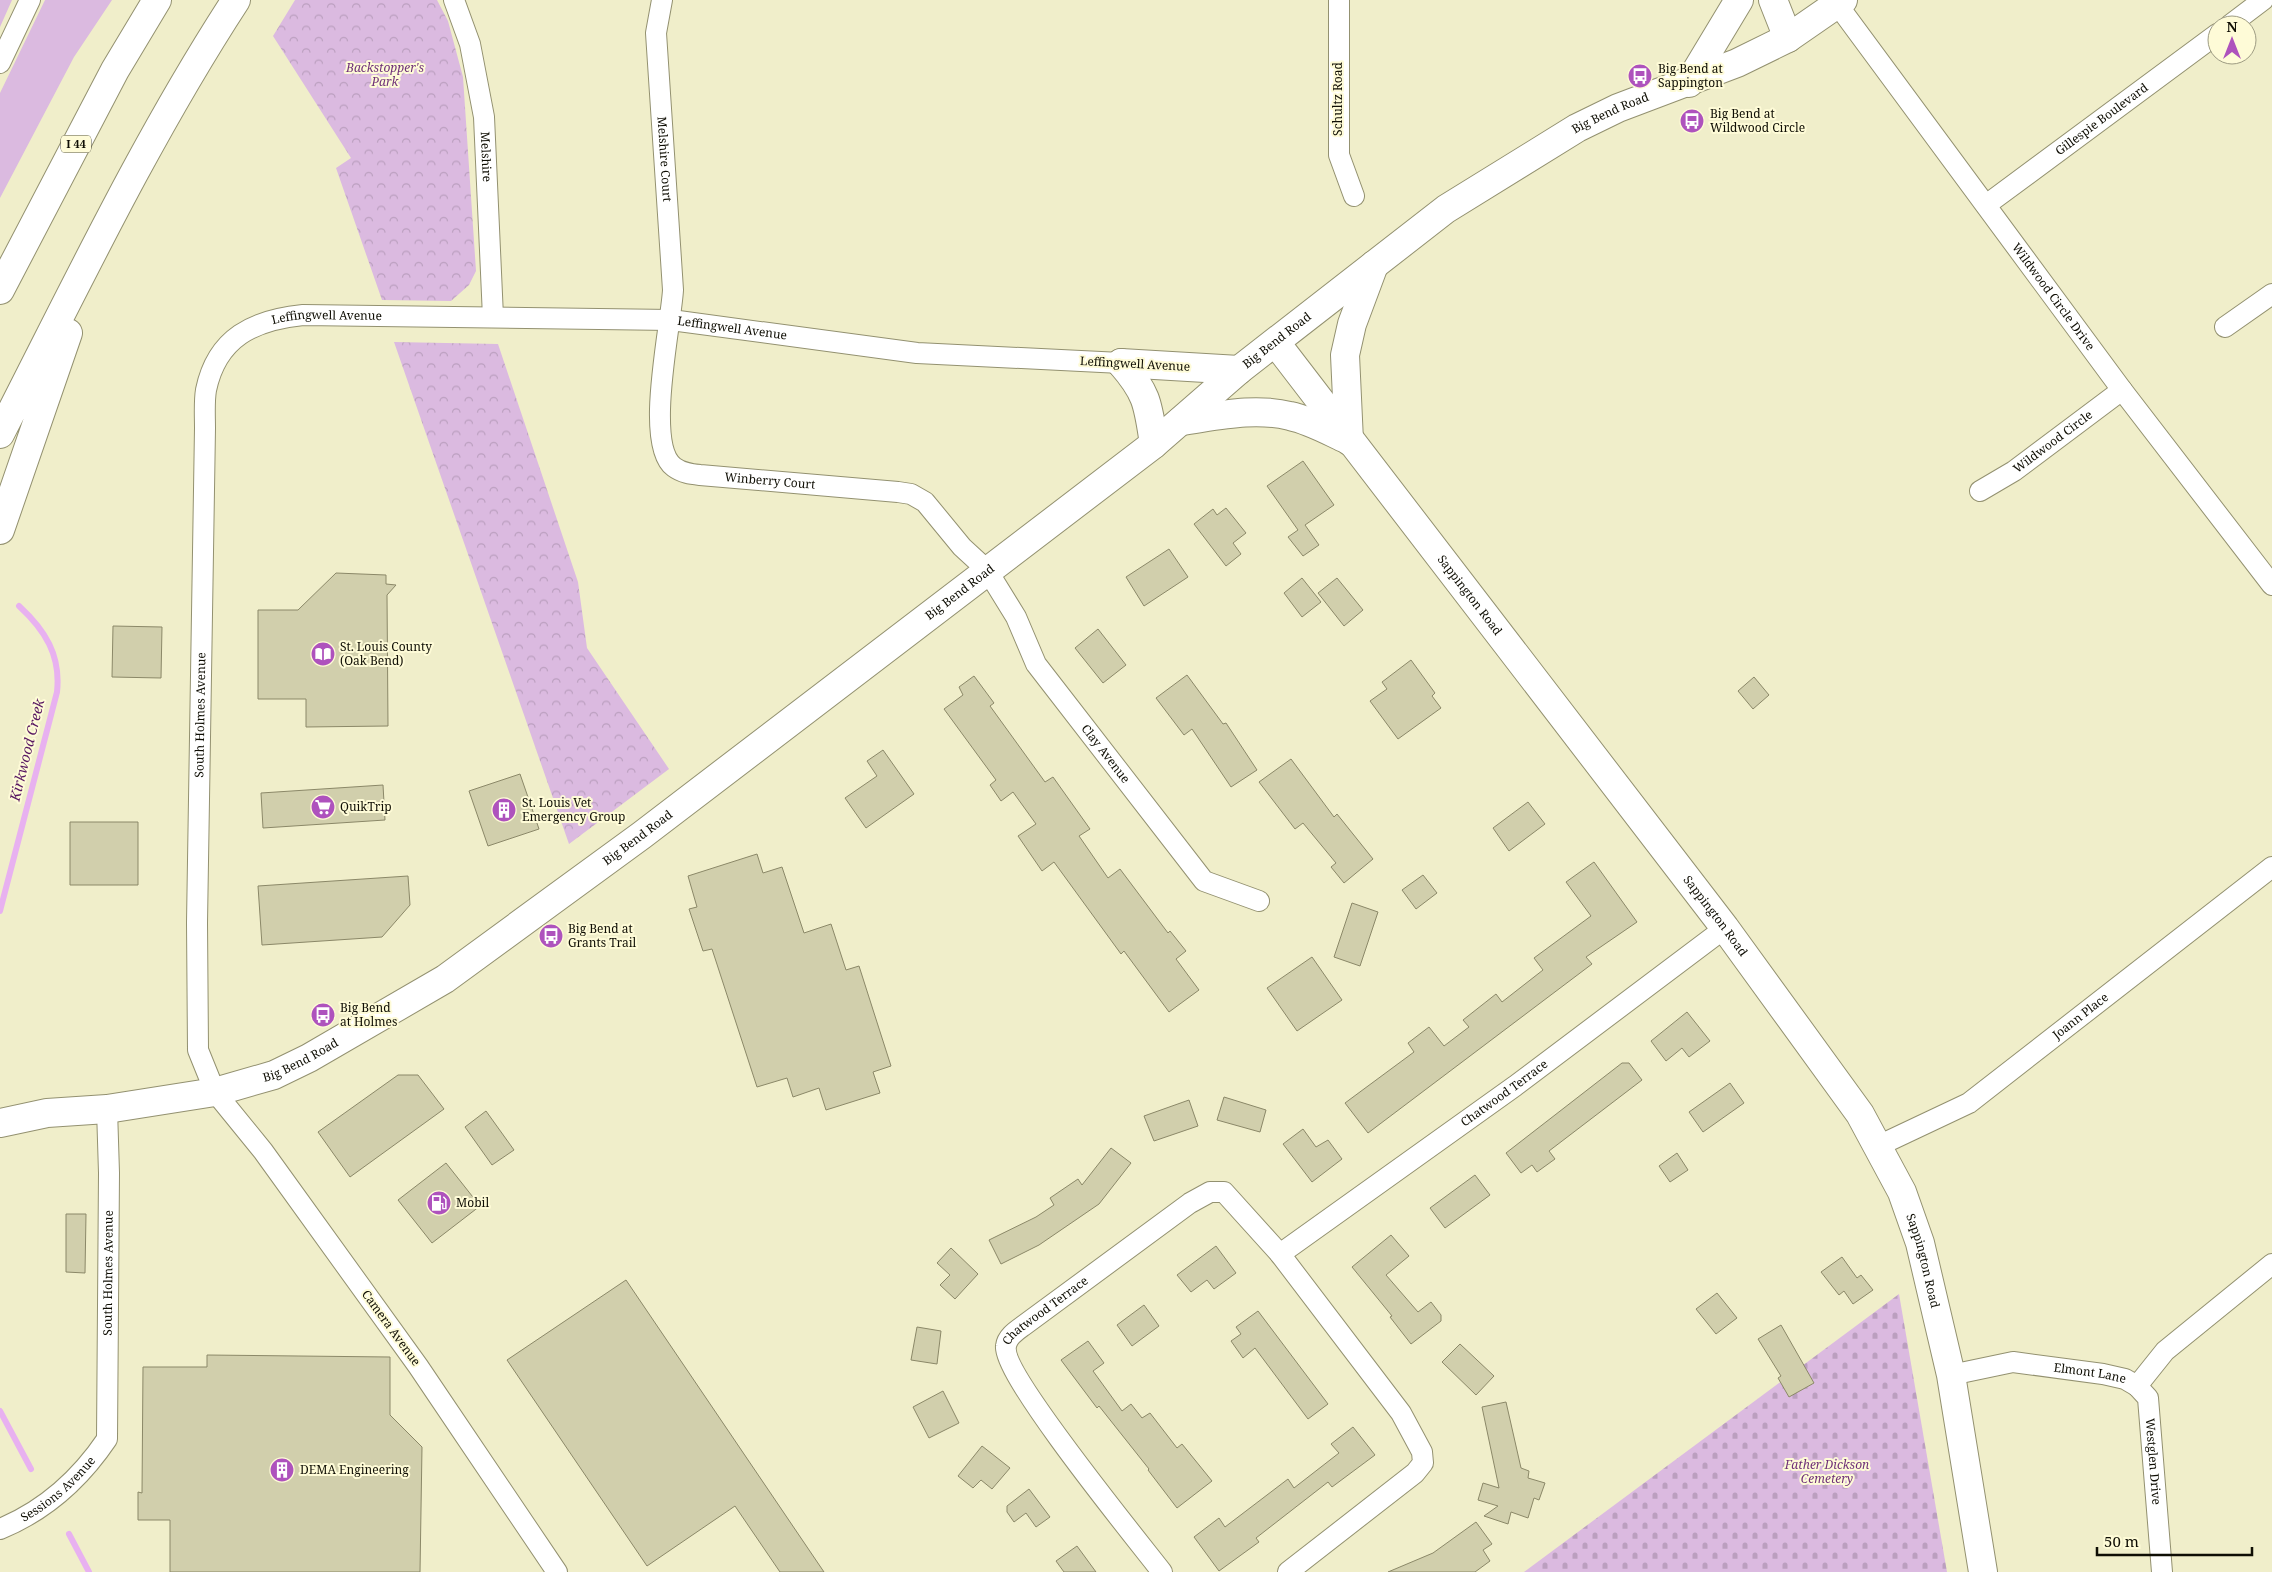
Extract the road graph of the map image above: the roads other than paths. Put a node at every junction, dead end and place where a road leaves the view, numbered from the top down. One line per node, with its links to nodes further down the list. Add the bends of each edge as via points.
1 (30, 0): 14 (street)
2 (157, 0): 20 (main road, I 44, via 115,70)
3 (236, 0): 18 (main road, via 206,45 150,144)
4 (454, 0): 22 (street, Melshire, via 470,44 484,117)
5 (662, 0): 23 (street, Melshire Court, via 656,33 673,290)
6 (1339, 0): 16 (street, Schultz Road, via 1339,155)
7 (1739, 0): 15 (main road)
8 (1773, 0): 12 (main road)
9 (2263, 0): 11 (street)
10 (1840, 2): 12 (main road, Big Bend Road); 17 (street, Wildwood Circle Drive)
11 (2243, 15)
12 (1788, 38): 15 (main road, Big Bend Road, via 1737,64)
13 (2207, 41): 17 (street, Gillespie Boulevard)
14 (0, 63)
15 (1688, 83): 19 (main road, Big Bend Road, via 1618,108 1578,128 1446,209)
16 (1354, 196)
17 (1986, 205): 29 (street, Wildwood Circle Drive)
18 (97, 247): 31 (main road); 35 (main road)
19 (1375, 262): 26 (main road, Big Bend Road); 32 (main road, via 1345,355)
20 (0, 290)
21 (2272, 294): 24 (street)
22 (493, 318): 23 (street, Leffingwell Avenue); 25 (street, Leffingwell Avenue, via 303,315 257,325)
23 (671, 320): 27 (street, Leffingwell Avenue, via 917,353); 36 (street, Winberry Court, via 665,352 659,434 661,447 673,467 700,476 911,494 925,502 962,547)
24 (2225, 327)
25 (229, 342): 41 (street, South Holmes Avenue, via 211,372 206,392 205,428 197,1038 198,1050)
26 (1276, 343): 28 (main road, Big Bend Road); 32 (main road, Sappington Road)
27 (1121, 363): 28 (main road, Leffingwell Avenue); 33 (main road, via 1140,386 1148,404)
28 (1239, 370): 30 (main road, Big Bend Road)
29 (2122, 390): 34 (street, Wildwood Circle, via 2014,471); 37 (street, Wildwood Circle Drive)
30 (1181, 421): 32 (main road, via 1239,413 1274,413 1310,422); 33 (main road, Big Bend Road)
31 (0, 434)
32 (1350, 441): 40 (main road, Sappington Road)
33 (1154, 444): 36 (main road, Big Bend Road)
34 (1980, 491)
35 (0, 530)
36 (987, 570): 39 (street, Clay Avenue, via 1016,617 1036,664 1204,881); 41 (main road, Big Bend Road, via 642,836 444,979 309,1058 274,1075)
37 (2272, 585)
38 (2272, 867): 46 (street, Joann Place, via 1969,1103)
39 (1259, 901)
40 (1725, 928): 46 (main road, Sappington Road, via 1860,1114); 47 (street, Chatwood Terrace, via 1514,1086)
41 (215, 1092): 43 (main road, Big Bend Road); 53 (street, Camera Avenue, via 264,1151 406,1350)
42 (0, 1106): 44 (main road, Big Bend Road)
43 (107, 1109): 44 (main road, Big Bend Road); 51 (street, South Holmes Avenue)
44 (47, 1112): 45 (main road, Big Bend Road)
45 (0, 1123)
46 (1878, 1146): 49 (main road, Sappington Road, via 1902,1192 1920,1243)
47 (1280, 1254): 54 (street, Chatwood Terrace, via 1224,1192 1210,1192 1190,1203 1009,1338 1006,1347 1009,1362 1042,1414); 55 (street, Chatwood Terrace, via 1401,1413 1417,1440 1423,1463 1415,1473)
48 (2272, 1264): 50 (street, Elmont Lane, via 2165,1351)
49 (1951, 1376): 50 (street, Elmont Lane, via 2013,1362 2103,1374 2125,1379); 56 (main road, Sappington Road)
50 (2137, 1386): 57 (street, Westglen Drive, via 2148,1398)
51 (106, 1439): 52 (street, Sessions Avenue, via 90,1464 69,1486 18,1521)
52 (0, 1529)
53 (557, 1572)
54 (1162, 1572)
55 (1288, 1572)
56 (1983, 1572)
57 (2162, 1572)

